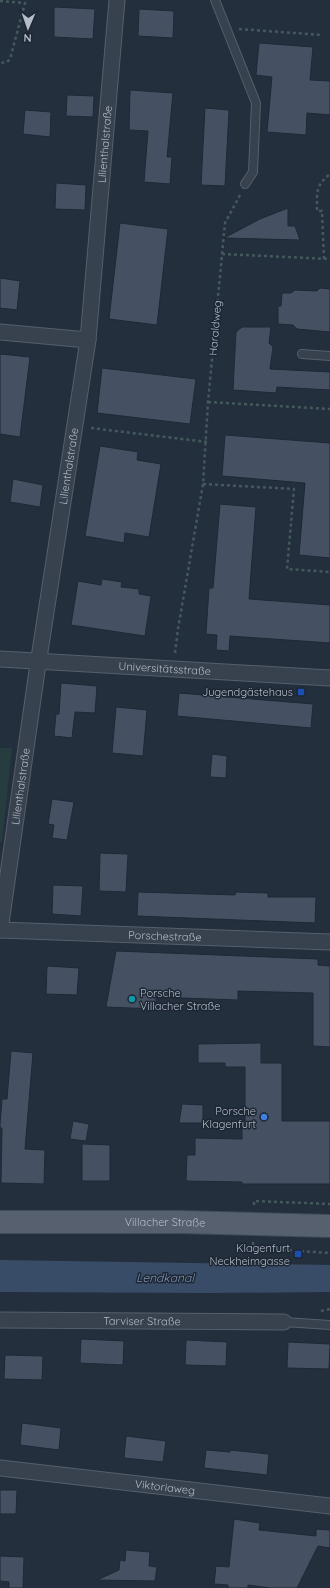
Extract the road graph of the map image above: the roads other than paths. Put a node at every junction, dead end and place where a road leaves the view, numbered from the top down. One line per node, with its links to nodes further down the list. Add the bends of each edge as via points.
1 (117, 0): 5 (street, Lilienthalstraße)
2 (215, 0): 3 (lane, via 256,103 253,172)
3 (246, 184)
4 (0, 332): 5 (street)
5 (88, 340): 9 (street, Lilienthalstraße)
6 (302, 354): 7 (lane)
7 (330, 356)
8 (0, 659): 9 (street, Universitätsstraße)
9 (38, 661): 10 (street, Universitätsstraße); 11 (street, Lilienthalstraße)
10 (330, 678)
11 (0, 930): 12 (street, Porschestraße)
12 (330, 942)
13 (0, 1222): 14 (main road, Villacher Straße, via 181,1222)
14 (330, 1226)
15 (0, 1320): 16 (street, Tarviser Straße)
16 (284, 1322): 17 (lane)
17 (330, 1325)
18 (0, 1468): 19 (street, Viktoriaweg)
19 (330, 1506)

